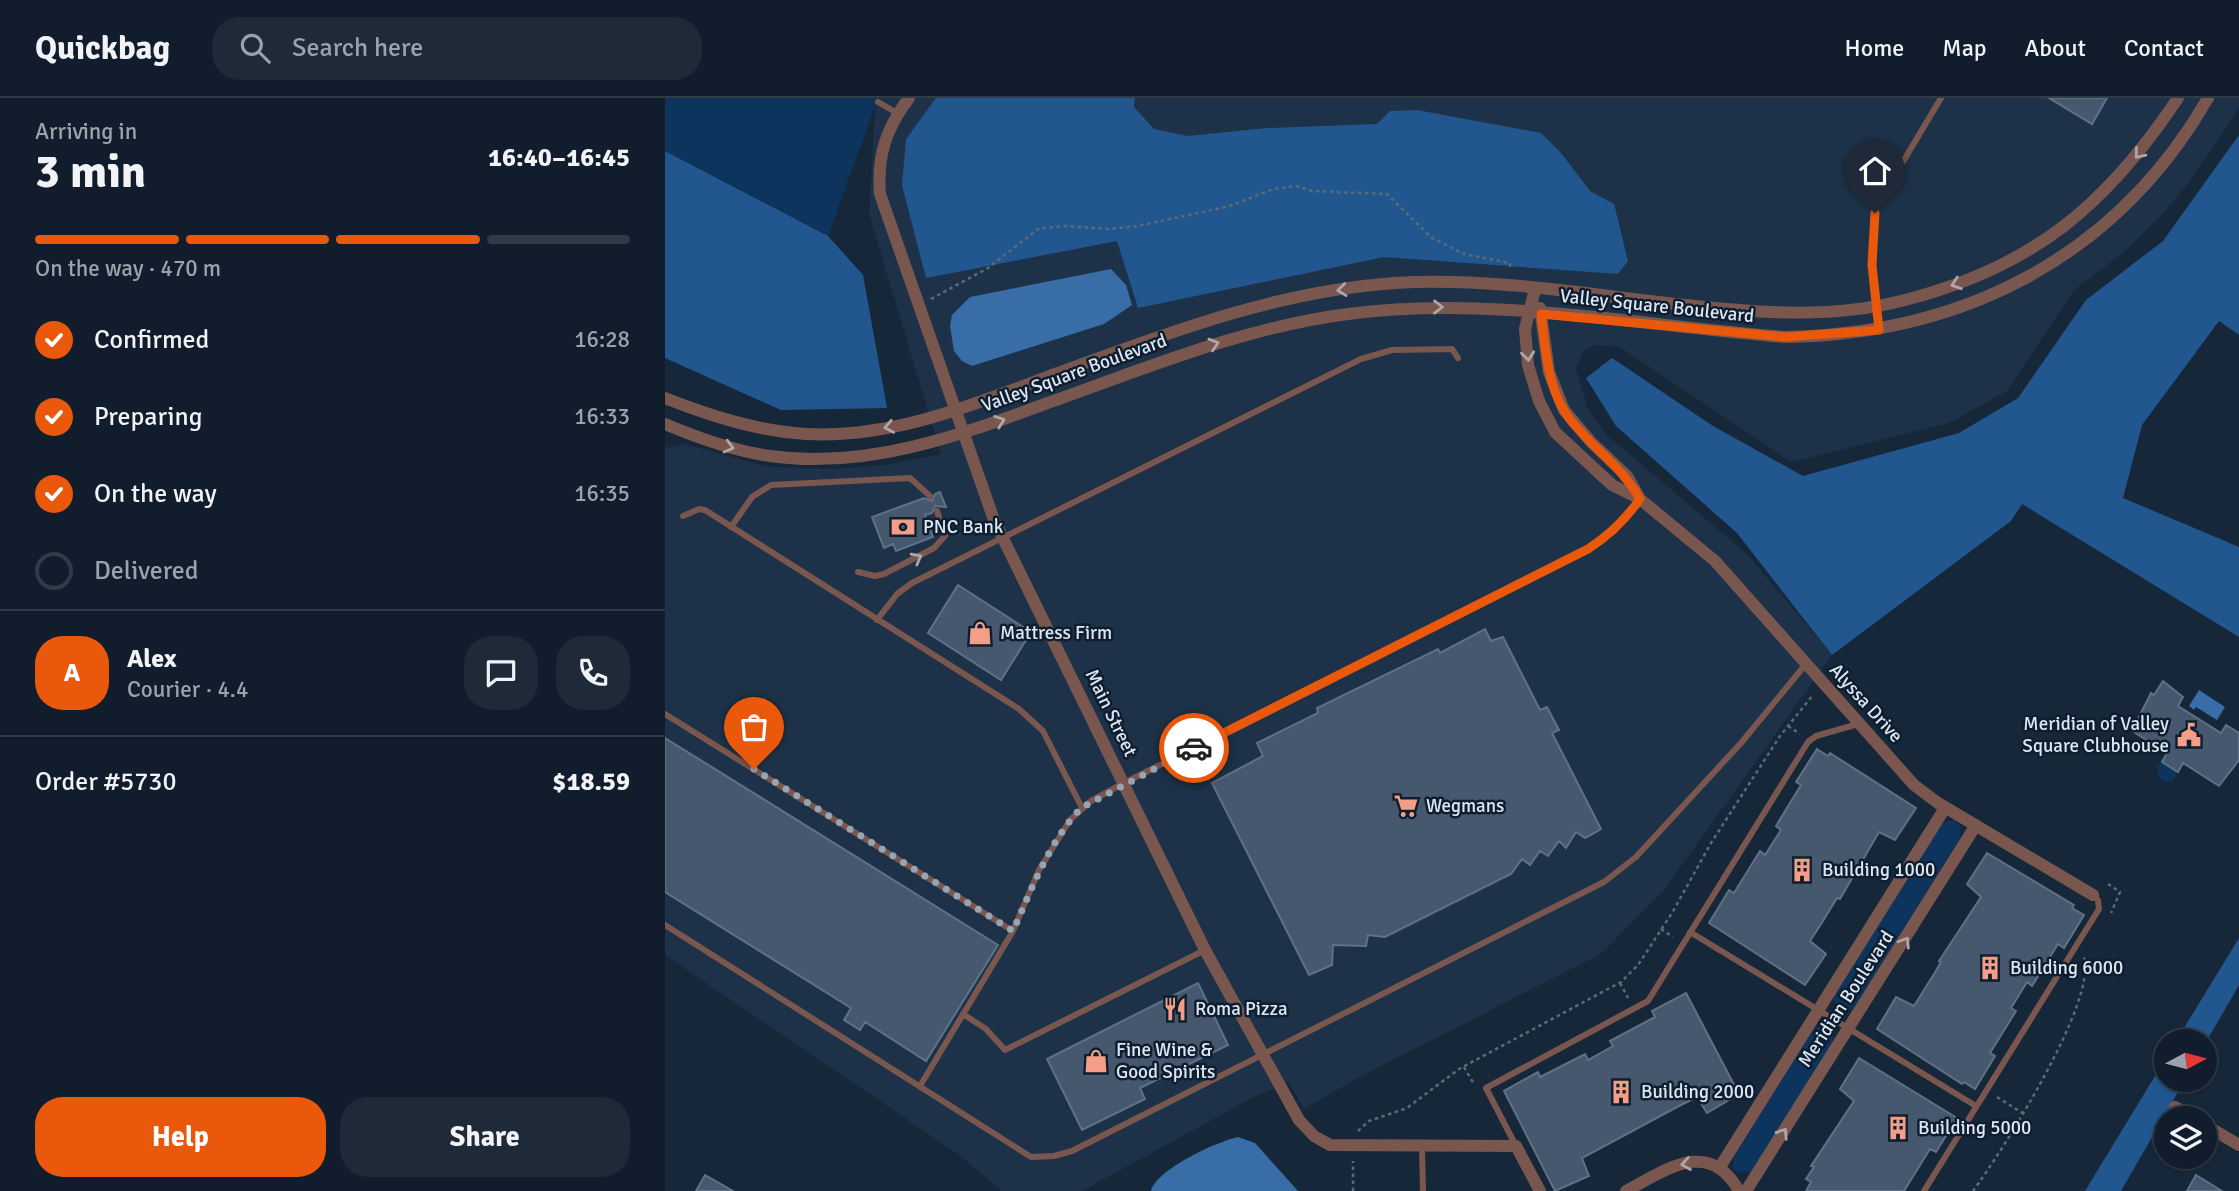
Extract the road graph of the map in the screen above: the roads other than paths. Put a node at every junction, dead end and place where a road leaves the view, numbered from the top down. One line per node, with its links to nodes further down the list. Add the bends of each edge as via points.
1 (909, 98): 6 (street, Main Street)
2 (1941, 98): 8 (lane, via 1876,206 1871,243)
3 (2178, 98): 8 (street, Valley Square Boulevard, one-way to 8, via 2111,186 2048,239 1971,278)
4 (2207, 98): 10 (street, Valley Square Boulevard, via 2143,190 2071,252 1975,303)
5 (878, 102): 6 (lane)
6 (897, 113): 13 (street, Main Street, via 881,154 880,194)
7 (1535, 289): 8 (street, Valley Square Boulevard, via 1744,310 1841,312); 9 (street, Alyssa Drive); 13 (street, Valley Square Boulevard, one-way to 13, via 1476,283 1394,284 1287,299 1199,323)
8 (1876, 306): 10 (lane)
9 (1535, 314): 10 (street, Valley Square Boulevard, via 1785,337); 15 (street, Valley Square Boulevard, one-way to 9, via 1261,330 1412,307); 17 (street, Alyssa Drive, via 1564,410 1627,476); 17 (street, Alyssa Drive, one-way to 17, via 1525,329 1528,365 1551,425 1612,485)
10 (1879, 330)
11 (1458, 358): 21 (lane, via 1452,349 1370,355)
12 (665, 398): 13 (street, Valley Square Boulevard, one-way to 12, via 876,430 809,434 743,425)
13 (955, 410): 15 (street, Main Street)
14 (665, 424): 15 (street, Valley Square Boulevard, one-way to 15, via 740,450 802,458 887,453)
15 (963, 433): 21 (street, Main Street)
16 (930, 496): 20 (lane, via 910,478 771,485 752,497)
17 (1640, 499): 24 (street, Alyssa Drive, via 1715,561); 27 (lane, via 1613,532 1588,549)
18 (937, 511): 22 (lane, one-way to 18, via 884,575 934,548 945,536)
19 (683, 516): 20 (lane, via 699,509)
20 (731, 527): 23 (lane)
21 (1003, 537): 23 (lane, via 904,588); 27 (street, Main Street)
22 (858, 572)
23 (877, 620): 28 (lane, via 1019,709 1042,731)
24 (1805, 664): 26 (street, Alyssa Drive); 39 (lane, via 1741,743 1625,867 1604,882)
25 (665, 714): 33 (lane)
26 (1860, 724): 29 (street, Alyssa Drive, via 1914,785); 34 (lane, via 1808,742)
27 (1124, 783): 28 (lane); 35 (street, Main Street)
28 (1081, 808): 33 (lane, via 1039,870)
29 (1945, 808): 30 (street, Alyssa Drive); 36 (street, Meridian Boulevard)
30 (1976, 825): 31 (street, Alyssa Drive); 38 (street, Meridian Boulevard, one-way to 30)
31 (2093, 895): 41 (lane, via 2099,909)
32 (665, 925): 40 (lane)
33 (1013, 931): 37 (lane)
34 (1690, 932): 36 (lane); 45 (lane, via 1648,1002 1486,1088)
35 (1205, 950): 37 (lane, via 1005,1050 986,1029); 39 (street, Main Street)
36 (1817, 1011): 38 (lane); 46 (street, Meridian Boulevard)
37 (963, 1014): 40 (lane)
38 (1849, 1030): 41 (lane); 51 (street, Meridian Boulevard, one-way to 38)
39 (1262, 1054): 40 (lane, via 1054,1156 1031,1157); 44 (street, Main Street, via 1307,1129 1330,1144)
40 (920, 1086)
41 (1976, 1107): 52 (lane)
42 (2217, 1132): 43 (street)
43 (2239, 1145)
44 (1422, 1146): 45 (street, Main Street); 47 (lane)
45 (1516, 1146): 48 (street)
46 (1720, 1167): 49 (street, one-way to 49, via 1682,1163); 50 (street)
47 (1423, 1191)
48 (1540, 1191)
49 (1626, 1191)
50 (1739, 1191)
51 (1746, 1191)
52 (1924, 1191)

